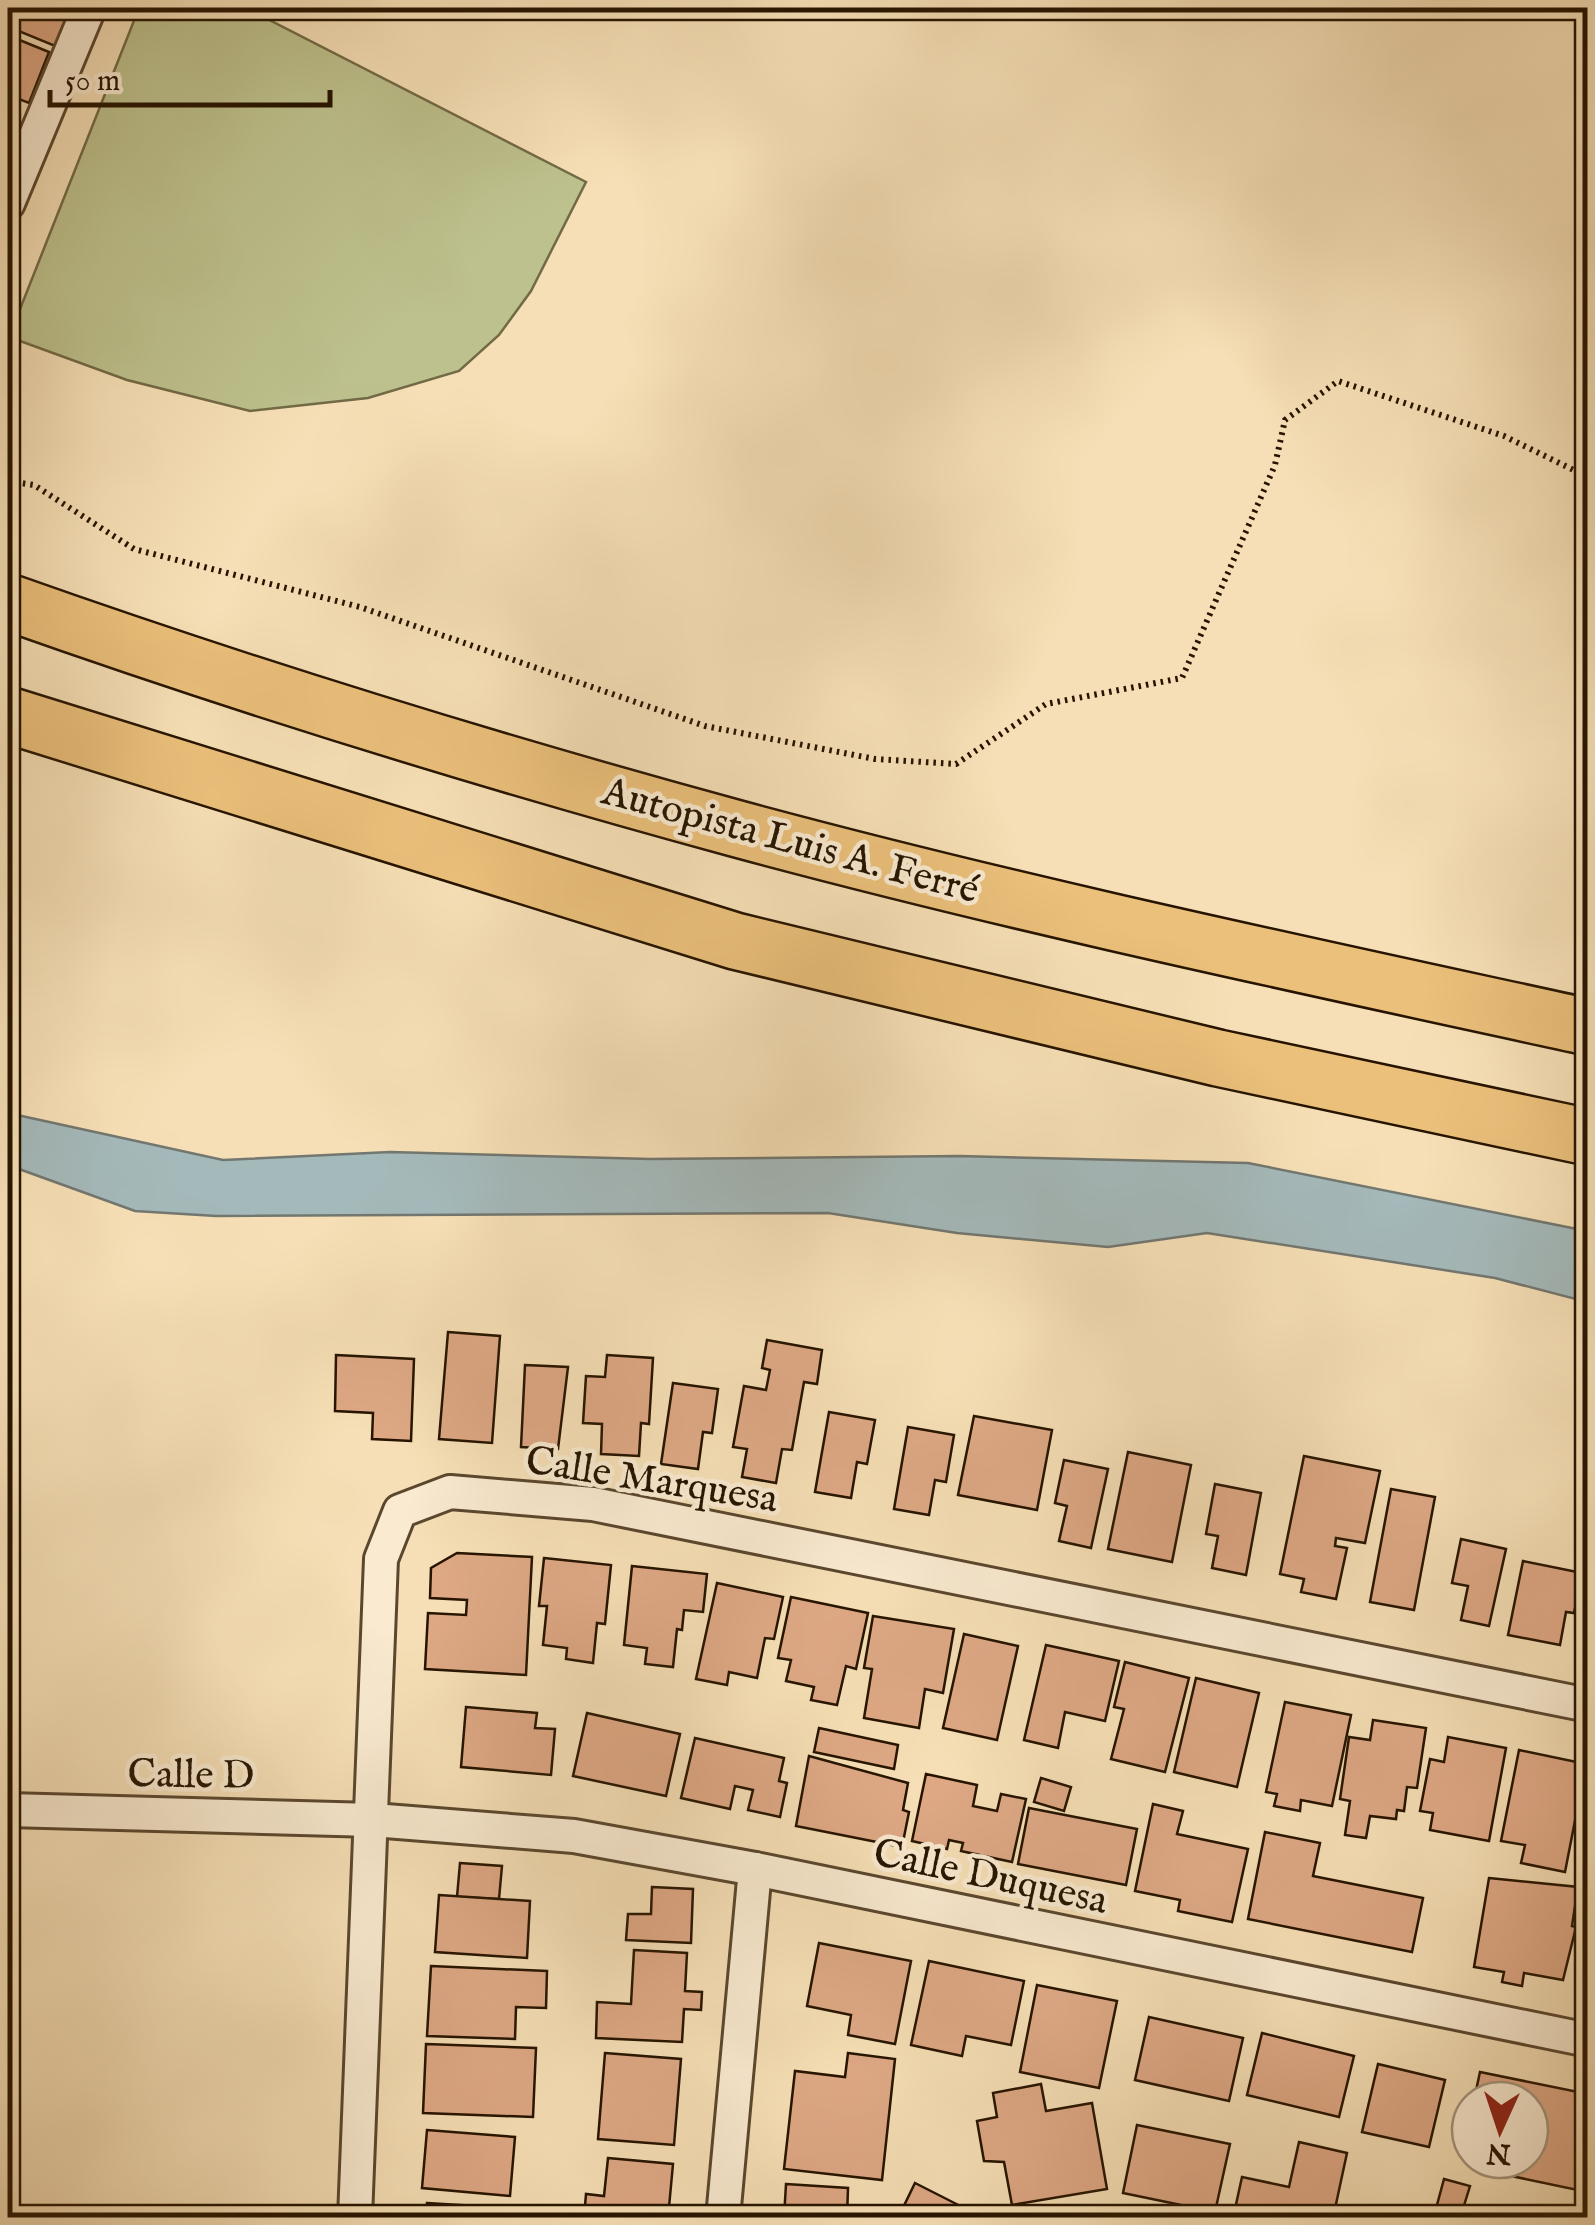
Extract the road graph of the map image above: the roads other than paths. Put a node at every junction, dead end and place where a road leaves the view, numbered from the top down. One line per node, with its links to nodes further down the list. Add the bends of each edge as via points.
1 (90, 8): 2 (street)
2 (8, 203)
3 (8, 602): 5 (highway, Autopista Luis A. Ferré, via 416,736 741,830)
4 (8, 715): 6 (highway, via 736,942)
5 (1588, 1027)
6 (1588, 1138)
7 (1588, 1705): 9 (street, Calle Marquesa, via 593,1504 450,1492 400,1511 381,1559)
8 (8, 1810): 9 (street, Calle D)
9 (373, 1820): 10 (street, Calle Duquesa, via 574,1836); 12 (street, Calle Marquesa)
10 (755, 1869): 11 (street, Calle Duquesa); 13 (street)
11 (1588, 2040)
12 (354, 2218)
13 (724, 2218)

